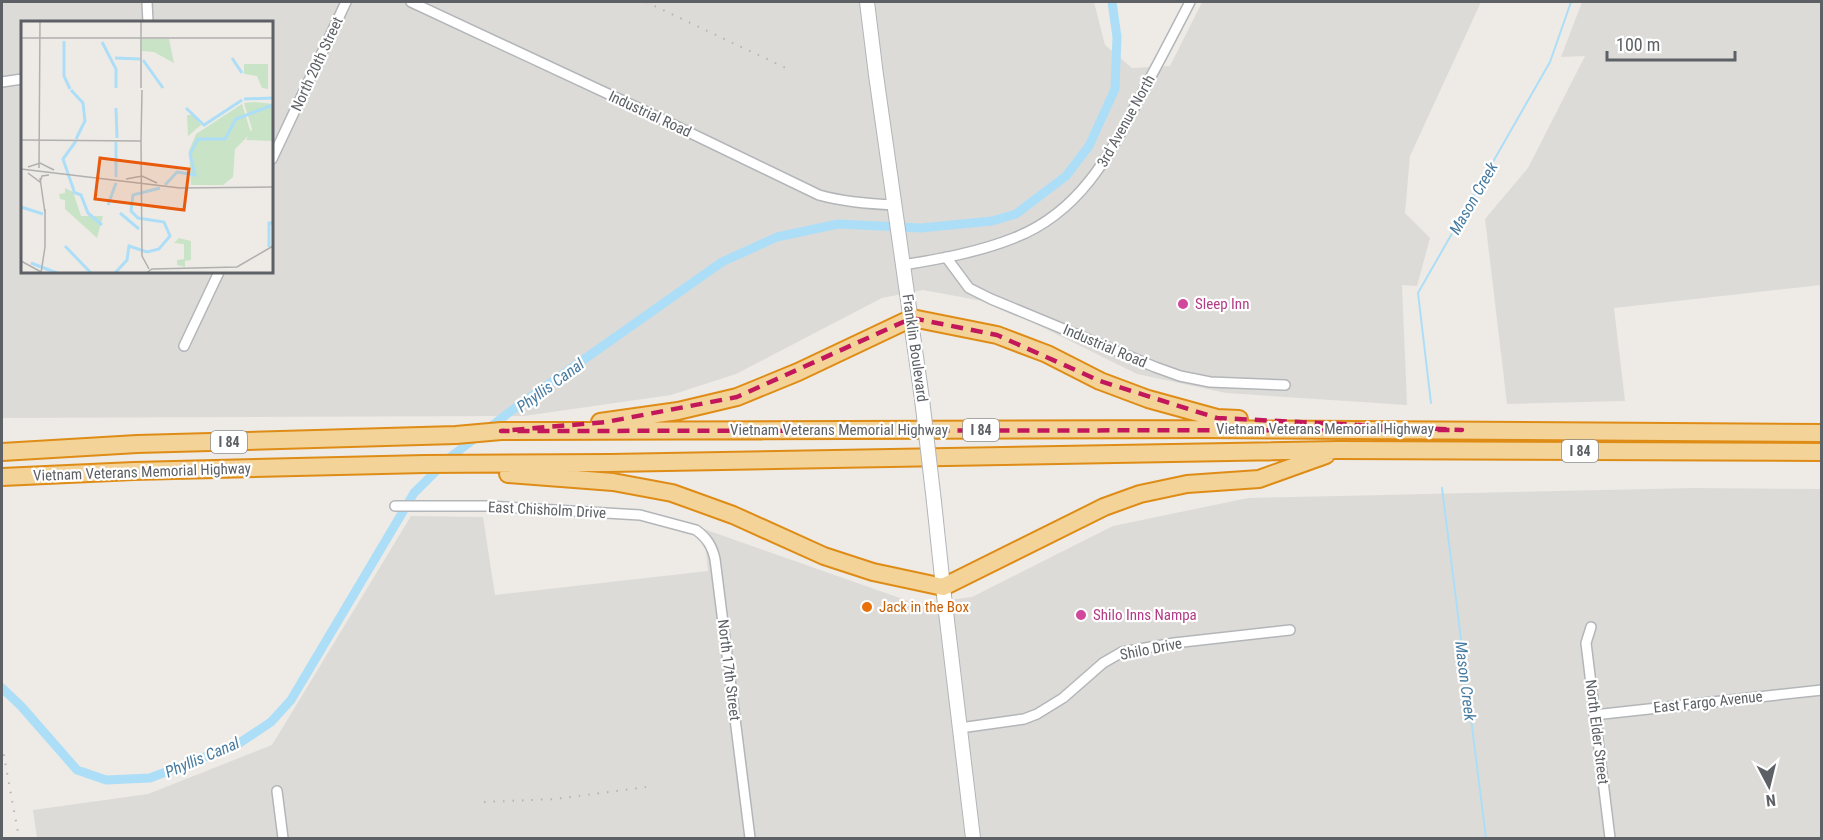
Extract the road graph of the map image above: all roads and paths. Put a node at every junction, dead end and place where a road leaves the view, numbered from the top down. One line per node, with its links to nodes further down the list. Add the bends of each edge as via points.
1 (147, 2): 6 (street)
2 (346, 2): 9 (street, North 20th Street)
3 (411, 2): 10 (street, Industrial Road, via 819,195)
4 (867, 2): 10 (main road, Franklin Boulevard)
5 (1190, 2): 11 (street, 3rd Avenue North, via 1110,154 1072,202 1015,238)
6 (148, 21)
7 (21, 79): 8 (street)
8 (2, 82)
9 (274, 147)
10 (896, 212): 12 (main road, Franklin Boulevard)
11 (946, 257): 12 (street, 3rd Avenue North); 16 (street, Industrial Road, via 969,288 1155,367 1210,382)
12 (903, 265): 14 (main road, Franklin Boulevard)
13 (219, 273): 15 (street)
14 (912, 318): 17 (highway, via 997,335 1047,354 1100,381 1216,418); 18 (highway, via 737,398 606,422); 27 (main road, Franklin Boulevard, bridge)
15 (184, 346)
16 (1285, 385)
17 (1462, 430): 18 (highway, Vietnam Veterans Memorial Highway / I 84); 19 (highway, Vietnam Veterans Memorial Highway / I 84)
18 (501, 431): 21 (highway, Vietnam Veterans Memorial Highway / I 84)
19 (1821, 433)
20 (1338, 450): 22 (highway, Vietnam Veterans Memorial Highway / I 84); 23 (highway, Vietnam Veterans Memorial Highway / I 84); 27 (highway, via 1259,479 1188,484 1140,494 1104,507)
21 (2, 452)
22 (1821, 452)
23 (461, 469): 24 (highway, Vietnam Veterans Memorial Highway / I 84, via 283,467); 27 (highway, via 613,482 672,493 733,515 824,556 873,572)
24 (2, 477)
25 (395, 506): 26 (street, East Chisholm Drive, via 487,506 640,515)
26 (674, 524): 35 (street, North 17th Street, via 696,530 713,549)
27 (943, 587): 32 (main road, Franklin Boulevard)
28 (1591, 627): 31 (street, North Elder Street, via 1586,643)
29 (1290, 630): 32 (street, Shilo Drive, via 1131,650 1102,663 1049,709 1024,718)
30 (1821, 690): 31 (street, East Fargo Avenue)
31 (1594, 715): 37 (street, North Elder Street)
32 (960, 728): 36 (main road, Franklin Boulevard)
33 (277, 791): 34 (street)
34 (283, 838)
35 (750, 838)
36 (973, 838)
37 (1610, 838)

